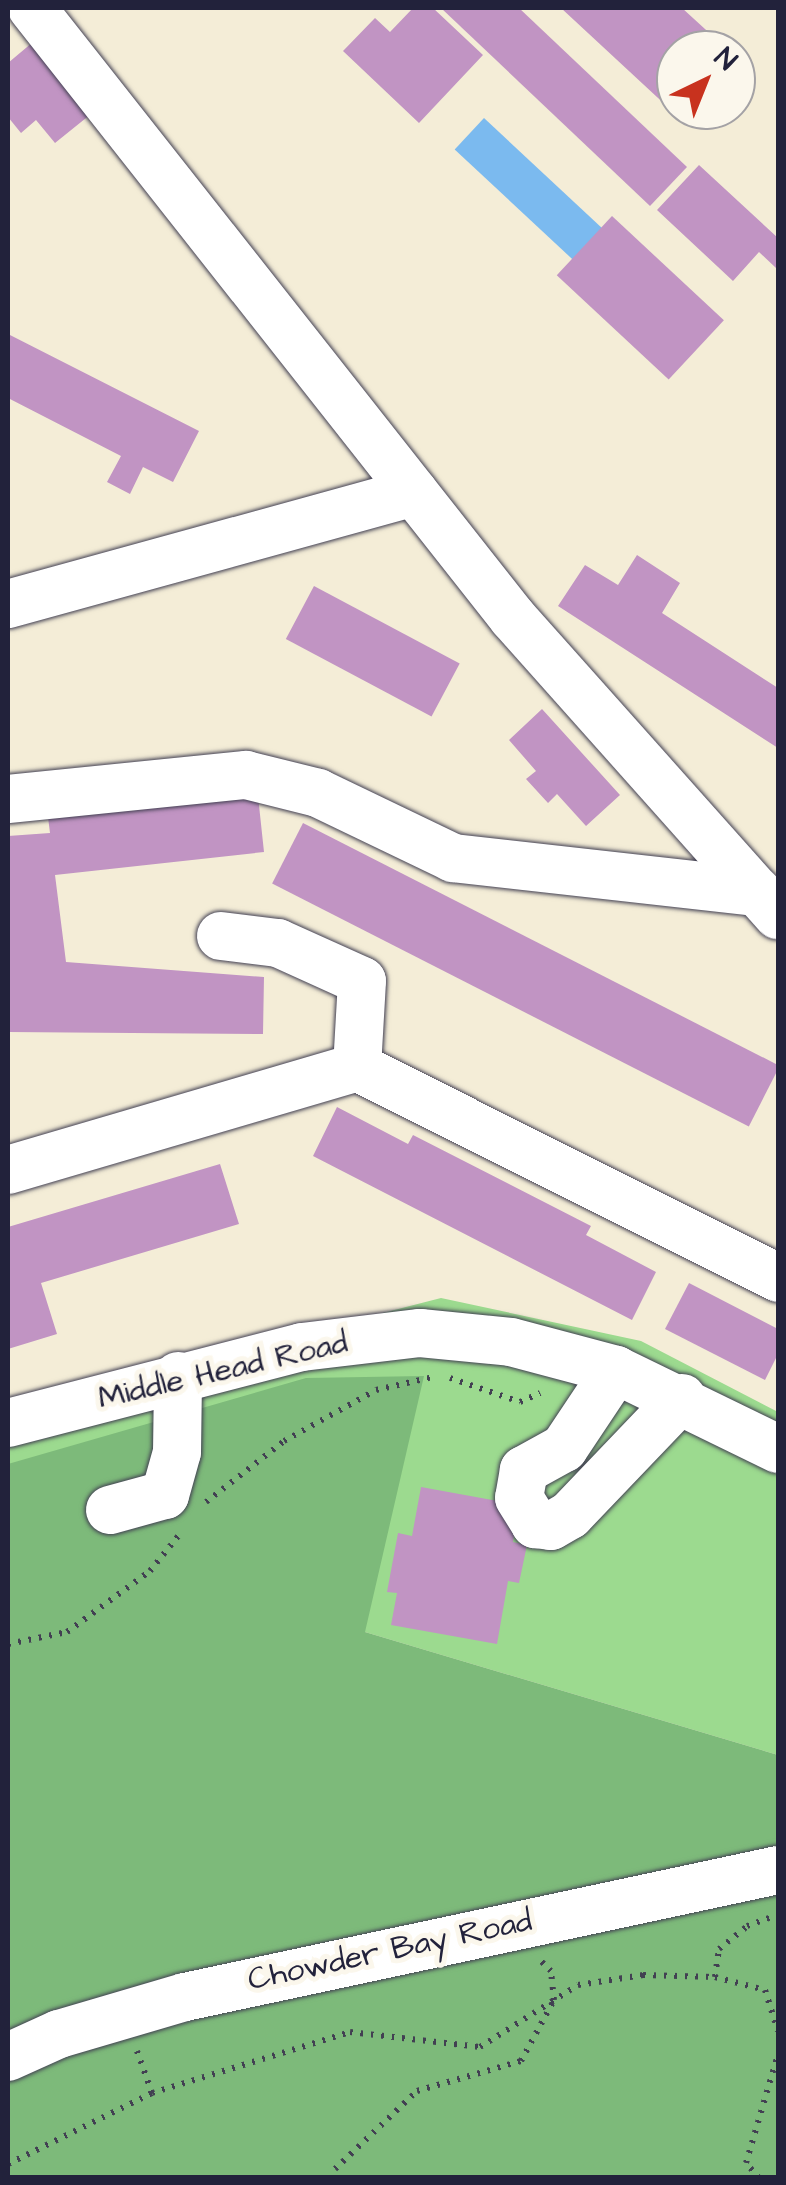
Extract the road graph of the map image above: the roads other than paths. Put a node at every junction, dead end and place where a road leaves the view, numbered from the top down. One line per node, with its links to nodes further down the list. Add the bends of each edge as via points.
1 (32, 8): 2 (street)
2 (414, 492): 3 (street); 5 (street, via 514,618)
3 (8, 604)
4 (8, 799): 5 (street, via 246,775 318,793 454,858)
5 (768, 903)
6 (221, 936): 7 (street, via 278,943 362,981)
7 (357, 1068): 8 (street); 9 (street)
8 (8, 1170)
9 (778, 1278)
10 (616, 1370): 11 (street, Middle Head Road, via 511,1342 420,1333 302,1347); 12 (street, Middle Head Road); 12 (street, via 564,1448 524,1470 519,1498 535,1524 552,1526 570,1515)
11 (178, 1376): 13 (street, Middle Head Road); 15 (street, via 177,1452 165,1495)
12 (682, 1398): 14 (street, Middle Head Road)
13 (8, 1423)
14 (778, 1449)
15 (110, 1510)
16 (778, 1870): 17 (street, Chowder Bay Road, via 185,1996)
17 (8, 2057)

